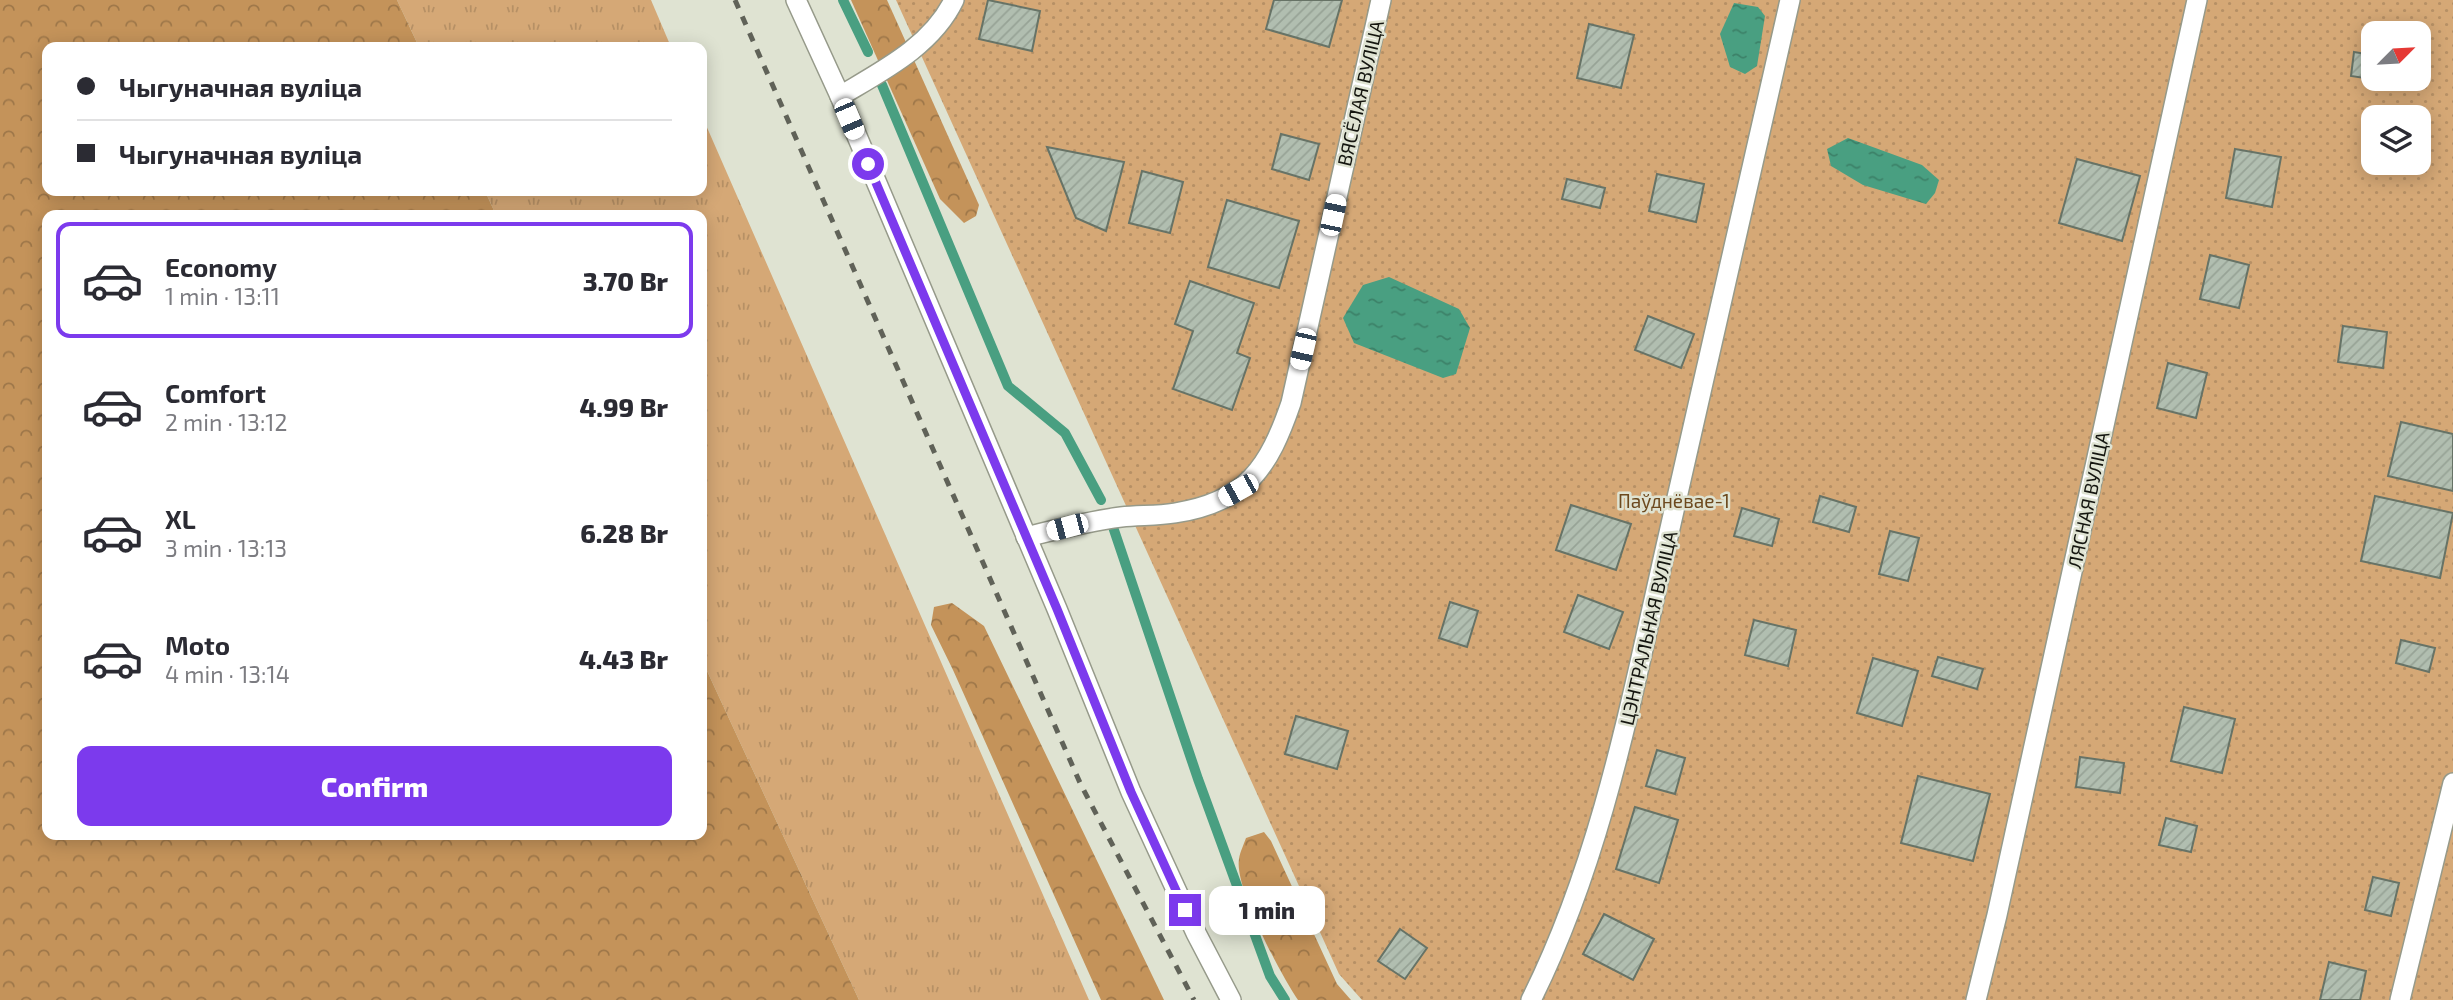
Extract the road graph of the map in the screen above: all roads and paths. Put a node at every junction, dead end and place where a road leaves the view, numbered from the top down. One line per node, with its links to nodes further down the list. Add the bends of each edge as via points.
1 (796, 0): 6 (lane)
2 (954, 0): 6 (lane, via 924,40)
3 (1381, 0): 7 (lane, ВЯСЁЛАЯ ВУЛІЦА, via 1291,403 1269,459 1238,490 1198,508 1095,521)
4 (1790, 0): 10 (lane, ЦЭНТРАЛЬНАЯ ВУЛІЦА, via 1624,731 1579,891)
5 (2197, 0): 11 (lane, ЛЯСНАЯ ВУЛІЦА)
6 (840, 96): 7 (lane)
7 (1026, 537): 9 (lane, via 1131,792)
8 (2453, 783): 12 (lane)
9 (1231, 1000)
10 (1531, 1000)
11 (1976, 1000)
12 (2400, 1000)

